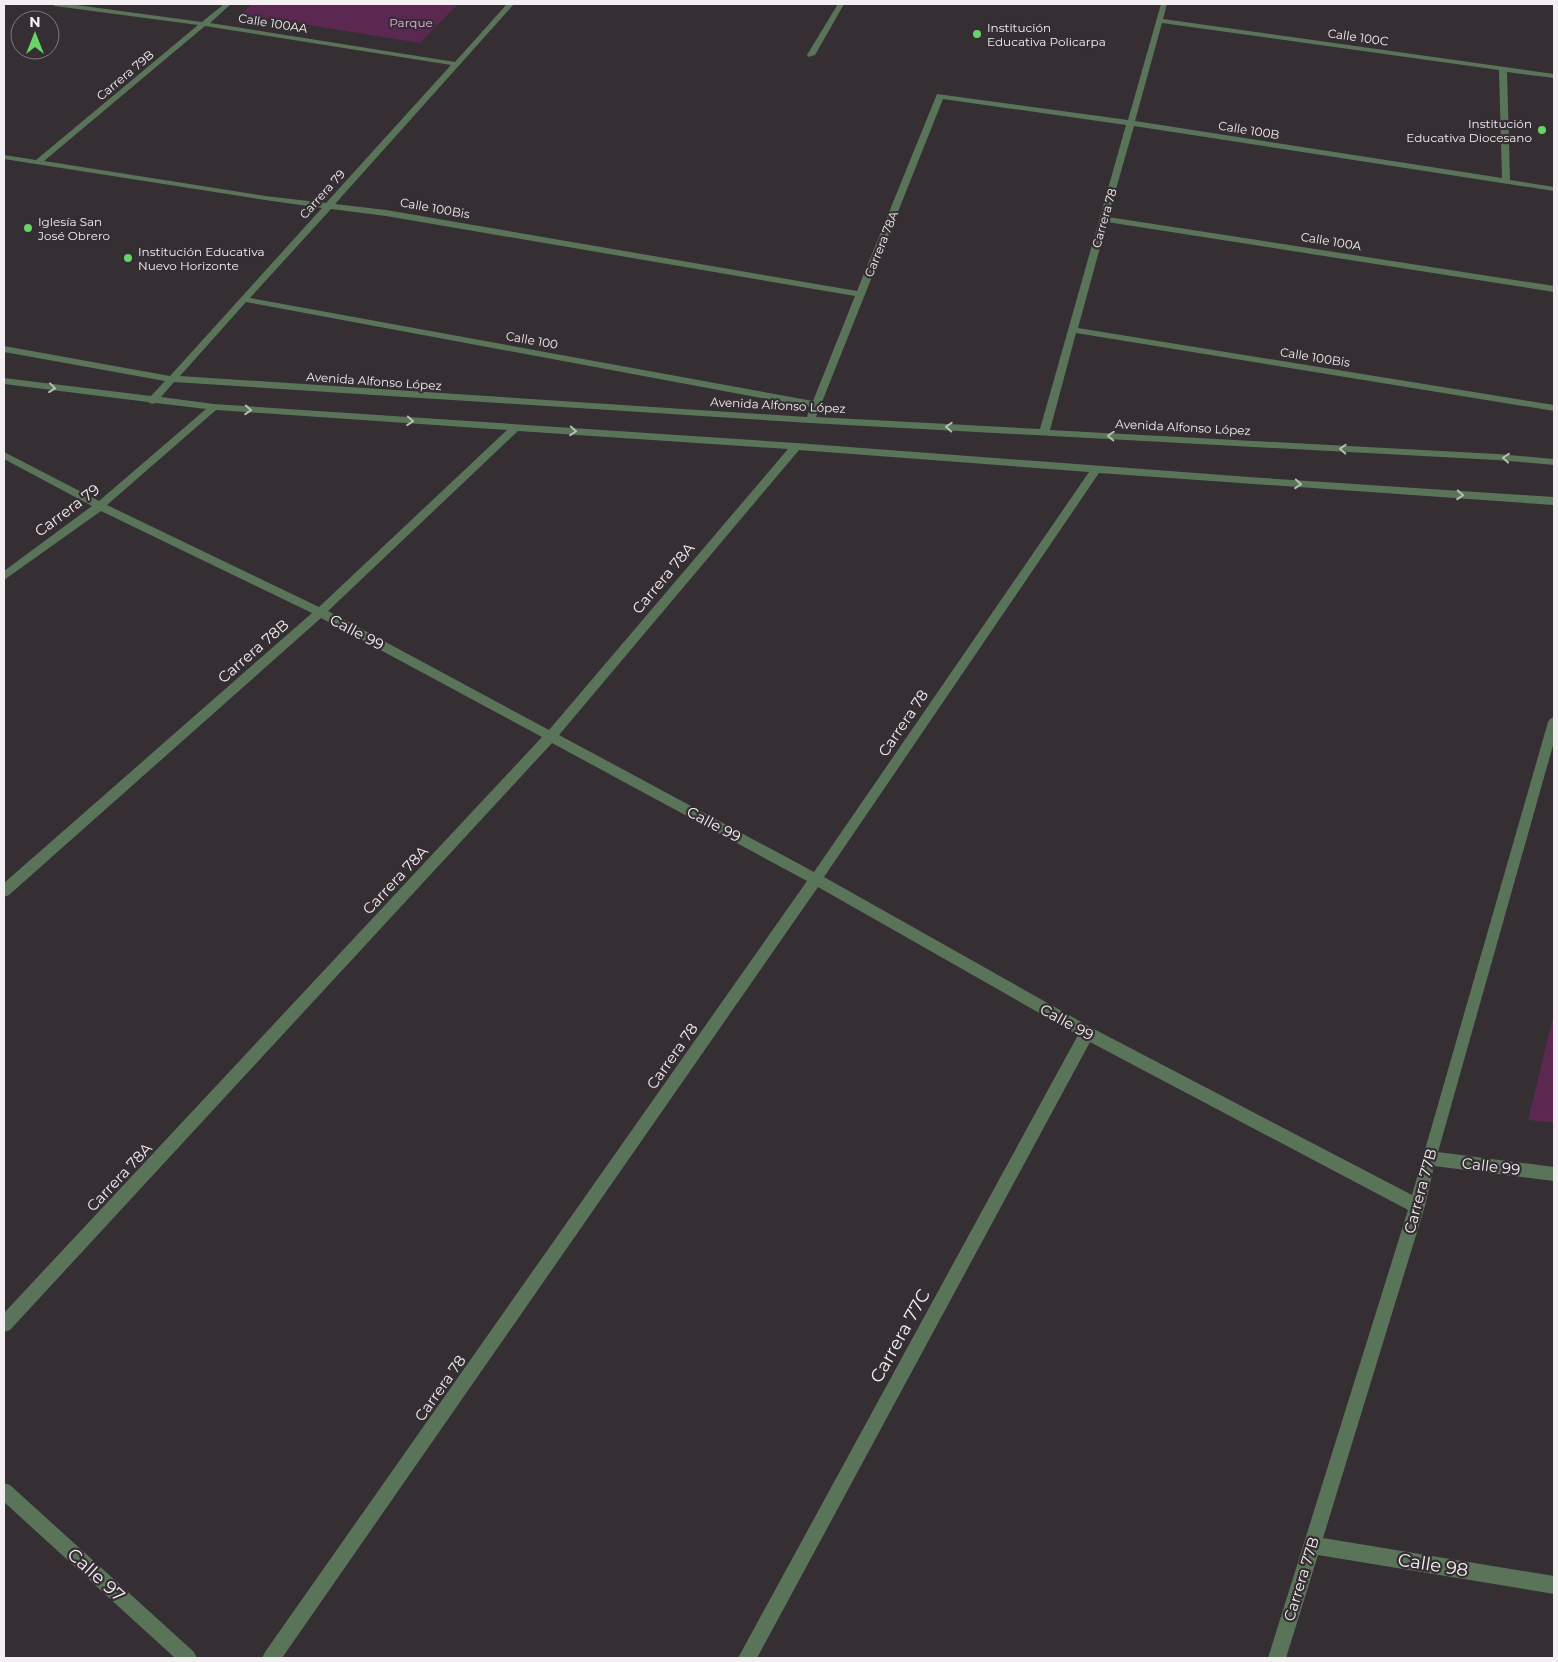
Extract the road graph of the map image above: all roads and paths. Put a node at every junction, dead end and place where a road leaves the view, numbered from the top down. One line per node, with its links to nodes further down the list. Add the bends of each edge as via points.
1 (55, 4): 7 (street, Calle 100AA)
2 (228, 4): 7 (street, Carrera 79B)
3 (511, 4): 9 (street, Carrera 79)
4 (841, 4): 8 (street)
5 (1164, 4): 6 (street, Carrera 78)
6 (1159, 20): 10 (street, Calle 100C); 13 (street, Carrera 78)
7 (204, 24): 9 (street, Calle 100AA); 15 (street, Carrera 79B)
8 (811, 55)
9 (456, 64): 18 (street, Carrera 79)
10 (1503, 68): 11 (street, Calle 100C); 16 (street)
11 (1554, 76)
12 (940, 96): 13 (street, Calle 100B); 21 (street, Carrera 78A)
13 (1130, 123): 16 (street, Calle 100B); 19 (street, Carrera 78)
14 (4, 157): 15 (street, Calle 100Bis)
15 (38, 163): 18 (street, Calle 100Bis)
16 (1506, 182): 17 (street, Calle 100B)
17 (1554, 190)
18 (327, 207): 21 (street, Calle 100Bis, via 386,213); 22 (street, Carrera 79)
19 (1104, 219): 20 (street, Calle 100A); 23 (street, Carrera 78)
20 (1554, 289)
21 (861, 294): 28 (street, Carrera 78A)
22 (243, 299): 25 (street, Carrera 79); 28 (street, Calle 100)
23 (1073, 330): 30 (street, Calle 100Bis); 33 (street, Carrera 78)
24 (4, 349): 25 (street, Avenida Alfonso López)
25 (172, 379): 27 (street, Carrera 79); 31 (street, Avenida Alfonso López)
26 (4, 382): 27 (street, one-way to 27)
27 (152, 401): 29 (street)
28 (817, 405): 31 (street, Carrera 78A)
29 (214, 407): 32 (street, one-way to 32); 39 (street, Carrera 79)
30 (1554, 408)
31 (810, 420): 33 (street, Avenida Alfonso López, one-way to 31)
32 (515, 428): 34 (street, one-way to 34); 41 (street, Carrera 78B)
33 (1044, 432): 36 (street, Avenida Alfonso López, one-way to 33)
34 (796, 446): 37 (street); 43 (street, Carrera 78A)
35 (4, 455): 39 (street, Calle 99)
36 (1554, 462)
37 (1096, 468): 38 (street, one-way to 38); 44 (street, Carrera 78)
38 (1554, 501)
39 (100, 506): 40 (street, Carrera 79); 41 (street, Calle 99)
40 (4, 576)
41 (320, 612): 43 (street, Calle 99); 45 (street, Carrera 78B)
42 (1554, 722): 47 (street, Carrera 77B)
43 (551, 736): 44 (street, Calle 99); 50 (street, Carrera 78A)
44 (816, 879): 46 (street, Calle 99); 55 (street, Carrera 78)
45 (4, 891)
46 (1087, 1033): 49 (street, Calle 99); 56 (street, Carrera 77C)
47 (1429, 1158): 48 (street, Calle 99); 49 (street, Carrera 77B)
48 (1554, 1174)
49 (1418, 1206): 52 (street, Carrera 77B)
50 (4, 1324)
51 (4, 1491): 54 (street, Calle 97)
52 (1311, 1545): 53 (street, Calle 98); 57 (street, Carrera 77B)
53 (1554, 1585)
54 (188, 1658)
55 (271, 1658)
56 (747, 1658)
57 (1277, 1658)

